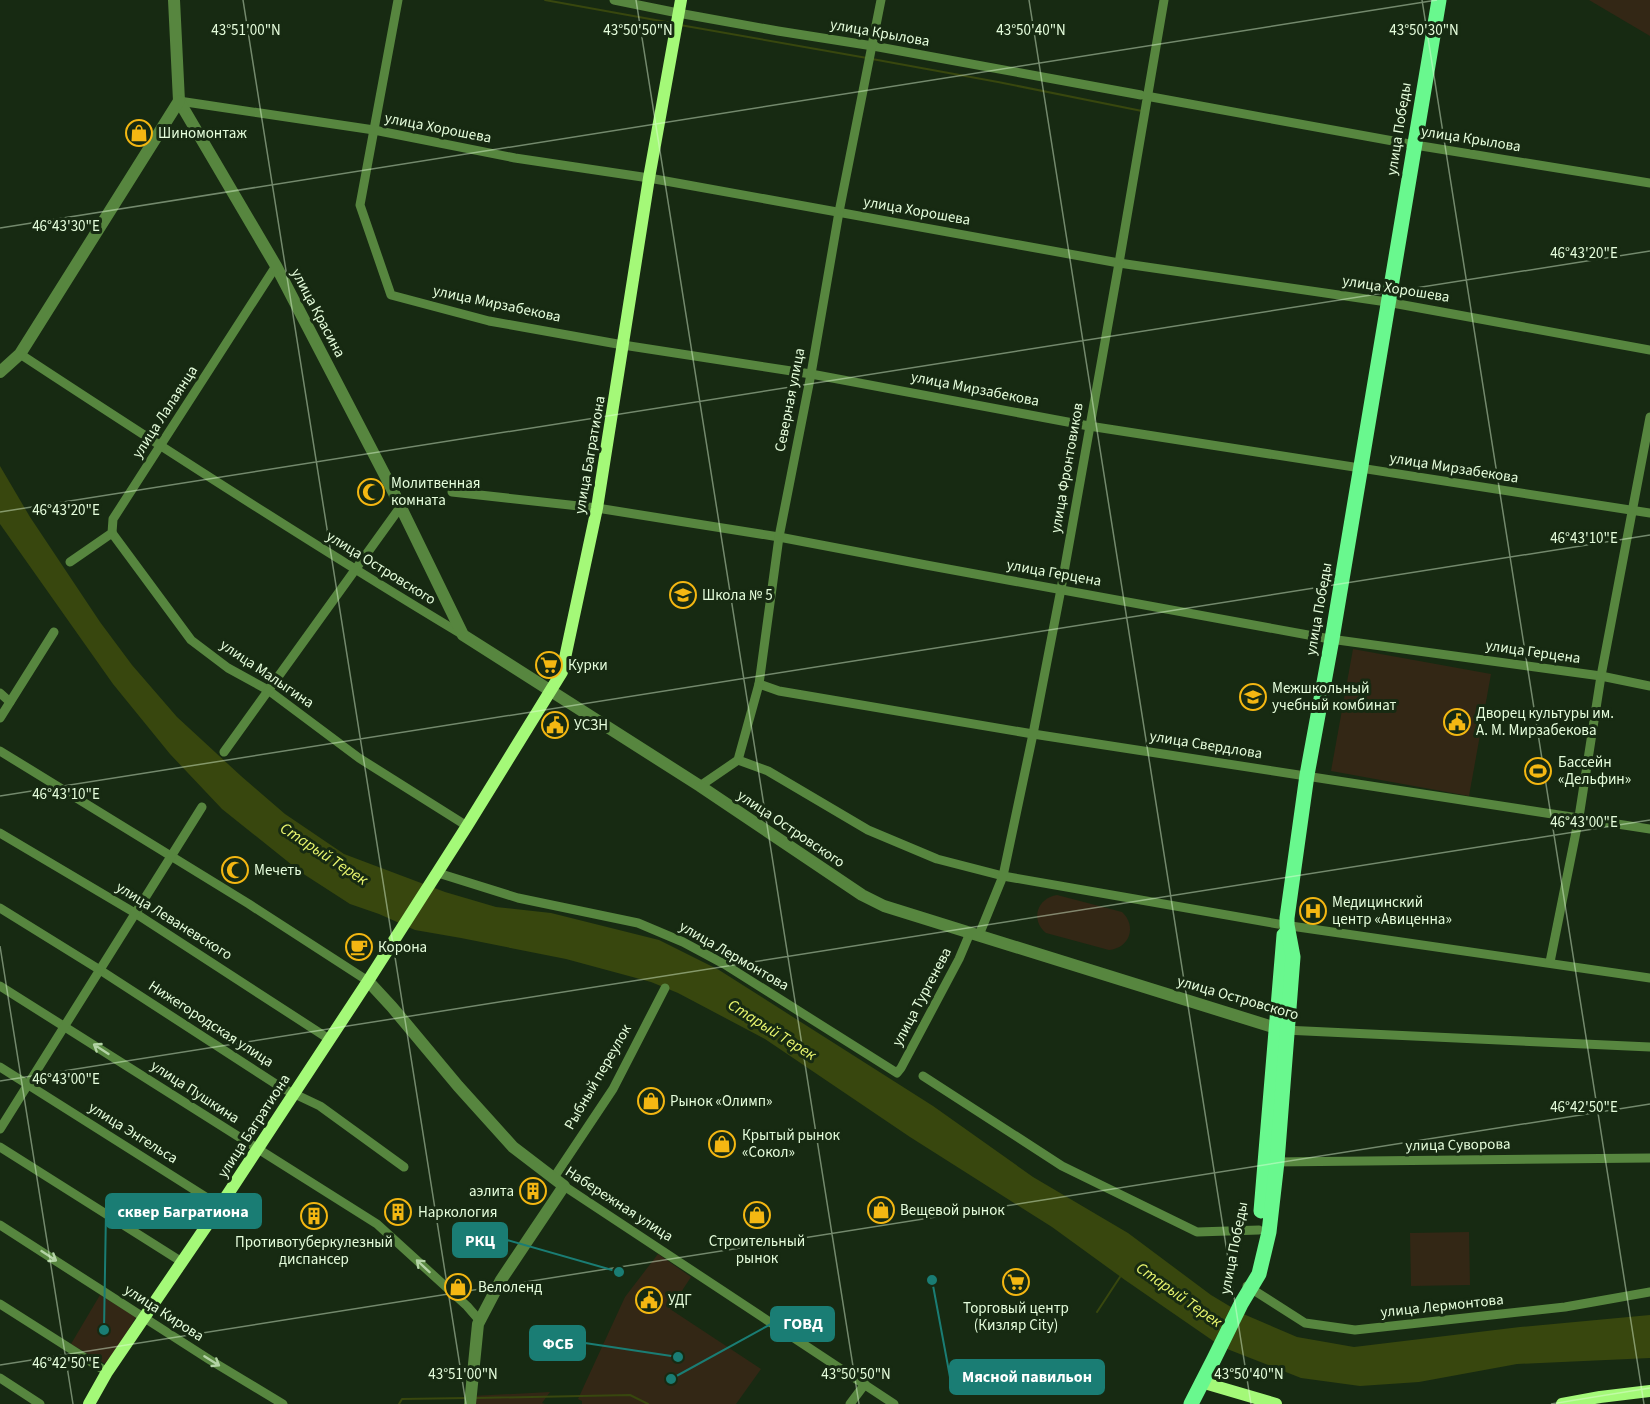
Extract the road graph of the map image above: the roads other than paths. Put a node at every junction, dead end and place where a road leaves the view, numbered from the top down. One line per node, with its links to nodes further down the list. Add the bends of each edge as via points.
1 (174, 0): 11 (street, улица Красина)
2 (398, 0): 12 (street)
3 (614, 0): 8 (street, улица Крылова)
4 (681, 0): 8 (main road, улица Багратиона)
5 (881, 0): 9 (street, Северная улица)
6 (1164, 0): 10 (street, улица Фронтовиков)
7 (1438, 0): 13 (main road, улица Победы)
8 (678, 14): 9 (street, улица Крылова); 14 (main road, улица Багратиона)
9 (873, 46): 10 (street, улица Крылова); 16 (street, Северная улица)
10 (1145, 96): 13 (street, улица Крылова); 17 (street, улица Фронтовиков)
11 (179, 100): 12 (street, улица Хорошева); 18 (street, улица Красина); 22 (street)
12 (374, 130): 14 (street, улица Хорошева, via 515,158); 20 (street, улица Мирзабекова, via 360,205 391,295 489,321)
13 (1414, 144): 15 (street, улица Крылова); 19 (main road, улица Победы)
14 (649, 178): 16 (street, улица Хорошева); 20 (main road, улица Багратиона)
15 (1650, 183)
16 (839, 212): 17 (street, улица Хорошева); 24 (street, Северная улица)
17 (1119, 263): 19 (street, улица Хорошева); 26 (street, улица Фронтовиков)
18 (276, 266): 27 (street, улица Лалаянца); 30 (street, улица Красина)
19 (1388, 302): 21 (street, улица Хорошева); 28 (main road, улица Победы)
20 (623, 345): 24 (street, улица Мирзабекова); 31 (main road, улица Багратиона)
21 (1650, 350)
22 (20, 354): 23 (street); 27 (street, улица Островского)
23 (0, 372)
24 (811, 374): 26 (street, улица Мирзабекова); 35 (street, Северная улица)
25 (1650, 417): 32 (street)
26 (1089, 426): 28 (street, улица Мирзабекова); 38 (street, улица Фронтовиков)
27 (160, 447): 34 (street, улица Лалаянца, via 113,519); 37 (street, улица Островского)
28 (1360, 469): 32 (street, улица Мирзабекова); 41 (main road, улица Победы)
29 (452, 492): 31 (street, улица Герцена)
30 (400, 506): 37 (street); 40 (street, улица Красина)
31 (597, 508): 35 (street, улица Герцена); 46 (main road, улица Багратиона, via 562,672)
32 (1632, 510): 33 (street, улица Мирзабекова); 42 (street)
33 (1650, 513)
34 (112, 533): 36 (street); 45 (street, улица Малыгина, via 191,640 228,668)
35 (779, 537): 38 (street, улица Герцена); 43 (street, Северная улица)
36 (70, 562)
37 (354, 570): 40 (street, улица Островского); 45 (street)
38 (1061, 590): 41 (street, улица Герцена); 50 (street, улица Фронтовиков)
39 (54, 632): 48 (street)
40 (463, 635): 46 (street, улица Островского)
41 (1331, 639): 42 (street, улица Герцена); 54 (main road, улица Победы)
42 (1601, 676): 44 (street, улица Герцена); 57 (street)
43 (759, 684): 50 (street, улица Свердлова, via 779,691); 53 (street, Северная улица)
44 (1650, 686)
45 (268, 690): 52 (street); 58 (street, улица Малыгина, via 359,758)
46 (551, 691): 55 (street, улица Островского); 58 (main road, улица Багратиона)
47 (0, 693): 48 (street)
48 (10, 702): 49 (street)
49 (0, 718)
50 (1033, 734): 54 (street, улица Свердлова); 62 (street, улица Фронтовиков)
51 (0, 751): 61 (street)
52 (224, 752)
53 (738, 760): 55 (street); 62 (street, via 768,771 868,830 938,859)
54 (1306, 775): 57 (street, улица Свердлова); 66 (main road, улица Победы)
55 (700, 786): 67 (street, улица Островского, via 862,895 884,906)
56 (202, 807): 61 (street)
57 (1579, 818): 59 (street, улица Свердлова); 68 (street)
58 (468, 826): 63 (main road, улица Багратиона)
59 (1650, 829)
60 (0, 833): 65 (street, улица Леваневского)
61 (171, 856): 65 (street); 71 (street)
62 (1004, 876): 66 (street); 67 (street, улица Фронтовиков)
63 (435, 877): 71 (main road, улица Багратиона); 79 (street, улица Лермонтова, via 638,923 683,942)
64 (0, 908): 69 (street, Нижегородская улица)
65 (135, 914): 69 (street); 76 (street, улица Леваневского)
66 (1286, 925): 68 (street); 75 (main road, улица Победы)
67 (974, 934): 75 (street, улица Островского); 79 (street, улица Тургенева)
68 (1550, 962): 70 (street)
69 (100, 970): 74 (street); 82 (street, Нижегородская улица)
70 (1650, 978)
71 (368, 981): 76 (main road, улица Багратиона); 89 (street, Набережная улица, via 513,1147)
72 (0, 986): 74 (street, улица Пушкина)
73 (665, 988): 89 (street, Рыбный переулок, via 612,1089)
74 (65, 1026): 81 (street); 85 (street, улица Пушкина, one-way to 74)
75 (1281, 1029): 77 (street, улица Островского); 87 (main road, улица Победы)
76 (329, 1039): 82 (main road, улица Багратиона)
77 (1650, 1047)
78 (0, 1067): 81 (street, улица Энгельса)
79 (897, 1073)
80 (923, 1076): 93 (street, via 1062,1166 1197,1232)
81 (28, 1084): 83 (street); 91 (street, улица Энгельса)
82 (294, 1094): 85 (main road, улица Багратиона); 88 (street, Нижегородская улица, via 320,1106)
83 (0, 1129)
84 (0, 1147): 94 (street)
85 (257, 1149): 91 (main road, улица Багратиона); 99 (street, улица Пушкина, one-way to 85, via 377,1224)
86 (1650, 1158): 87 (street, улица Суворова)
87 (1271, 1162): 93 (main road, улица Победы); 95 (main road, улица Победы, via 1269,1232 1259,1274)
88 (404, 1167)
89 (554, 1179): 90 (street, Набережная улица)
90 (564, 1186): 99 (street, via 501,1280); 103 (street, Набережная улица)
91 (220, 1206): 94 (main road, улица Багратиона)
92 (0, 1225): 98 (street, улица Кирова, one-way to 98)
93 (1259, 1230): 95 (main road, улица Победы)
94 (182, 1262): 98 (main road, улица Багратиона)
95 (1248, 1287): 96 (street, улица Лермонтова, via 1305,1323 1355,1330 1565,1307); 102 (main road, улица Победы)
96 (1650, 1292)
97 (0, 1304): 100 (street)
98 (145, 1318): 100 (main road, улица Багратиона); 108 (street, улица Кирова, one-way to 108)
99 (480, 1321): 109 (street)
100 (107, 1372): 107 (main road, улица Багратиона)
101 (0, 1378): 106 (street)
102 (1201, 1382): 112 (main road, улица Победы); 113 (main road)
103 (865, 1384): 110 (street); 111 (street, Набережная улица)
104 (1650, 1391): 105 (main road)
105 (1599, 1400): 114 (main road)
106 (40, 1404)
107 (89, 1404)
108 (283, 1404)
109 (470, 1404)
110 (850, 1404)
111 (894, 1404)
112 (1191, 1404)
113 (1276, 1404)
114 (1562, 1404)

